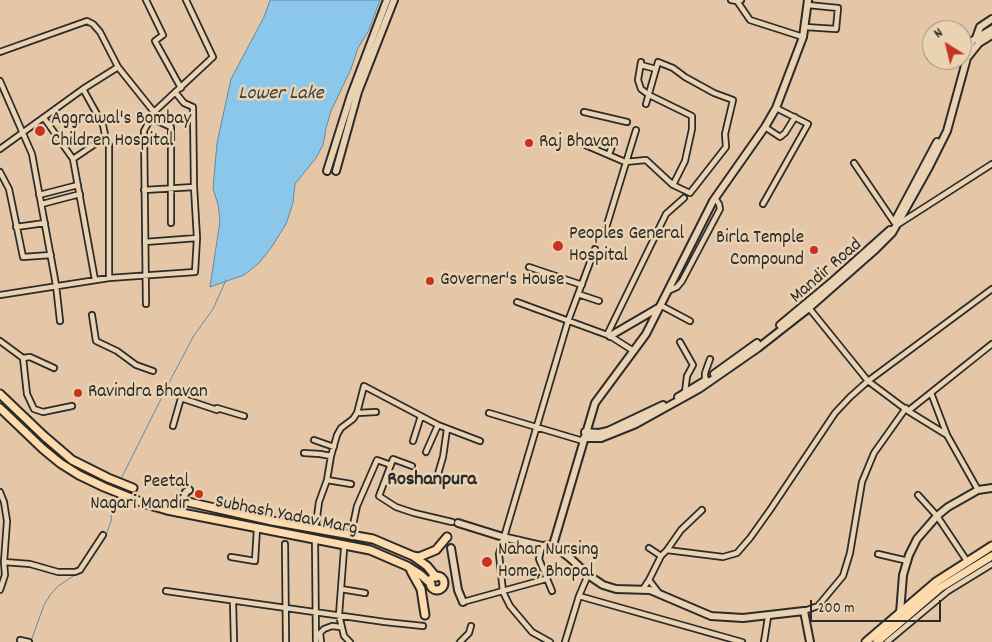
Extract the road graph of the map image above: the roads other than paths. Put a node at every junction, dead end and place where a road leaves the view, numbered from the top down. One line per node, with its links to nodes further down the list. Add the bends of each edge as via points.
1 (146, 0): 17 (street, via 163,34 155,41)
2 (387, 0): 42 (street, via 351,95)
3 (394, 0): 41 (street, via 358,92)
4 (736, 0): 11 (street, via 750,20)
5 (188, 1): 17 (street, via 213,58)
6 (808, 3): 8 (street); 8 (street, via 838,8 836,29)
7 (992, 20): 12 (street, via 980,26)
8 (805, 26): 11 (street)
9 (992, 29): 12 (street, Mandir Road)
10 (992, 35): 56 (street, Mandir Road, via 976,45 967,58 947,131)
11 (804, 37): 22 (street)
12 (976, 38): 56 (street, Mandir Road, via 964,56 943,130)
13 (0, 52): 14 (street, via 87,22 100,32)
14 (118, 67): 18 (street); 23 (street)
15 (656, 69): 20 (street); 20 (street, via 641,64 638,80); 45 (street, via 658,62 733,100 725,134 726,147 690,193)
16 (0, 81): 31 (street)
17 (181, 88): 19 (street)
18 (83, 89): 26 (street); 32 (street, via 103,125)
19 (176, 92): 23 (street); 46 (street, via 184,103 194,107)
20 (648, 95): 21 (street); 45 (street, via 692,116 685,161)
21 (646, 104)
22 (776, 108): 25 (street); 29 (street)
23 (154, 112): 27 (street)
24 (584, 112): 28 (street)
25 (795, 117): 29 (street, via 780,137); 53 (street, via 808,124)
26 (44, 118): 31 (street); 37 (street)
27 (151, 118): 47 (street, via 171,127); 48 (street, via 144,131)
28 (627, 122)
29 (764, 127): 75 (street, via 714,198)
30 (636, 130): 38 (street)
31 (24, 133): 35 (street); 50 (street)
32 (105, 135)
33 (615, 139): 36 (street)
34 (576, 141): 36 (street)
35 (0, 149)
36 (609, 154): 38 (street)
37 (73, 159): 44 (street); 65 (street, via 101,140 109,145)
38 (625, 162): 45 (street, via 646,160); 58 (street)
39 (854, 163): 56 (street)
40 (992, 164): 56 (street)
41 (336, 170)
42 (327, 171)
43 (0, 172): 57 (street, via 10,189)
44 (78, 185): 49 (street); 50 (street)
45 (673, 185)
46 (194, 187): 47 (street); 59 (street)
47 (171, 188): 48 (street); 55 (street)
48 (144, 190): 60 (street)
49 (80, 194): 52 (street); 66 (street)
50 (40, 195): 52 (street)
51 (684, 198): 81 (street, via 666,214)
52 (42, 204): 54 (street)
53 (763, 204)
54 (45, 223): 57 (street); 62 (street)
55 (171, 223)
56 (895, 224): 76 (street, Mandir Road, via 890,235 876,249); 90 (street, Mandir Road, via 766,336)
57 (16, 227): 62 (street, via 23,257)
58 (605, 231)
59 (197, 238): 60 (street); 64 (street, via 195,272)
60 (145, 242): 64 (street)
61 (595, 249): 68 (street)
62 (51, 254): 67 (street)
63 (529, 267): 68 (street)
64 (145, 274): 65 (street); 74 (street)
65 (109, 278): 66 (street)
66 (95, 280): 67 (street)
67 (56, 285): 71 (street); 78 (street)
68 (582, 285): 70 (street)
69 (992, 289): 91 (street)
70 (578, 294): 73 (street); 79 (street)
71 (0, 295)
72 (518, 302): 79 (street)
73 (599, 302)
74 (146, 304)
75 (660, 306): 80 (street); 81 (street); 85 (street, via 646,334)
76 (809, 308): 91 (street); 108 (street, Mandir Road, via 728,369 672,405 601,438)
77 (92, 315): 89 (street, via 96,340 136,365)
78 (60, 321)
79 (568, 321): 81 (street); 105 (street)
80 (690, 321)
81 (608, 335): 85 (street)
82 (0, 342): 86 (street)
83 (680, 342): 92 (street, via 693,365 687,376)
84 (992, 344): 93 (street)
85 (632, 350): 108 (street, via 594,403)
86 (23, 358): 88 (street, via 30,356); 95 (street, via 27,394 34,409 43,412)
87 (710, 359): 90 (street)
88 (54, 368)
89 (153, 371)
90 (705, 380): 92 (street, Mandir Road)
91 (868, 381): 97 (street); 145 (street, via 835,413 737,553 723,557)
92 (685, 392): 108 (street, Mandir Road, via 667,404 608,431)
93 (931, 393): 97 (street); 107 (street)
94 (0, 394): 121 (main road, via 72,460)
95 (72, 406)
96 (0, 408): 128 (main road, Subhash Yadav Marg, via 43,449 79,475 146,504)
97 (907, 410): 107 (street); 173 (street, via 874,453 862,482 843,576 818,606)
98 (376, 412): 99 (street)
99 (357, 413): 102 (street, via 364,386); 112 (street, via 341,428)
100 (489, 413): 105 (street)
101 (244, 416): 104 (street, via 181,398)
102 (421, 416): 103 (street); 111 (street)
103 (438, 425): 106 (street); 113 (street)
104 (173, 426)
105 (536, 426): 108 (street); 136 (street)
106 (447, 429): 110 (street); 118 (street)
107 (947, 435): 123 (street)
108 (584, 437): 139 (street)
109 (314, 440): 112 (street)
110 (480, 441)
111 (413, 442)
112 (334, 446): 115 (street)
113 (426, 452)
114 (304, 453): 115 (street)
115 (331, 456): 119 (street)
116 (391, 465): 117 (street, via 393,459); 130 (street, via 379,496 396,507); 132 (street, via 377,460 357,506)
117 (412, 466)
118 (438, 474)
119 (327, 480): 120 (street); 131 (street)
120 (351, 484)
121 (133, 488)
122 (992, 488): 123 (street)
123 (978, 490): 129 (street)
124 (0, 492): 153 (street, via 7,521)
125 (918, 496): 129 (street)
126 (188, 502): 128 (street, via 189,490 182,500); 147 (main road, Subhash Yadav Marg, via 373,539)
127 (702, 510): 145 (street)
128 (180, 513): 133 (main road, Subhash Yadav Marg)
129 (937, 516): 151 (street, via 917,539); 152 (street)
130 (455, 523): 136 (street)
131 (316, 524)
132 (353, 525)
133 (256, 528): 137 (main road, Subhash Yadav Marg); 150 (street, via 255,561)
134 (103, 535): 153 (street, via 80,570 75,572)
135 (447, 537): 147 (main road, via 436,550 419,557)
136 (503, 537): 140 (street); 166 (street, via 499,560)
137 (314, 540): 155 (main road, Subhash Yadav Marg, via 370,550); 174 (street)
138 (285, 544): 172 (street)
139 (553, 545): 140 (street); 156 (street)
140 (542, 546): 158 (street, via 540,558)
141 (992, 546): 152 (main road)
142 (452, 548): 171 (street, via 458,590)
143 (649, 548): 148 (street)
144 (344, 549): 161 (street)
145 (666, 550): 148 (street)
146 (878, 554): 151 (street)
147 (412, 556): 157 (main road, Subhash Yadav Marg)
148 (661, 556): 159 (street)
149 (992, 556): 196 (main road, via 940,588)
150 (231, 557)
151 (908, 561): 175 (street, via 903,575)
152 (967, 561): 175 (main road)
153 (4, 562): 163 (street, via 5,575)
154 (992, 564): 197 (street, via 948,590)
155 (407, 566): 160 (main road, Subhash Yadav Marg); 177 (main road, via 421,590)
156 (588, 575): 162 (street, via 616,589); 169 (street)
157 (436, 576): 160 (main road); 160 (main road, via 443,580 443,587 436,590)
158 (546, 579): 165 (street); 166 (street)
159 (649, 580): 162 (street); 168 (street)
160 (431, 584)
161 (341, 589): 167 (street); 176 (street)
162 (642, 589): 168 (street)
163 (0, 590)
164 (166, 591): 170 (street)
165 (552, 591)
166 (503, 592): 171 (street); 190 (street, via 525,625)
167 (365, 593)
168 (659, 593): 178 (street, via 711,616)
169 (579, 596): 191 (street); 192 (street)
170 (233, 601): 172 (street); 184 (street)
171 (463, 602)
172 (286, 608): 174 (street); 185 (street)
173 (804, 611): 178 (street); 194 (street)
174 (315, 612): 176 (street); 186 (street)
175 (900, 612): 195 (main road)
176 (339, 615): 179 (street); 181 (street)
177 (425, 615)
178 (768, 616): 193 (street)
179 (423, 626)
180 (471, 626): 189 (street)
181 (340, 627): 187 (street, via 332,626 320,633); 188 (street)
182 (20, 640): 183 (street)
183 (28, 642)
184 (234, 642)
185 (286, 642)
186 (316, 642)
187 (321, 642)
188 (349, 642)
189 (460, 642)
190 (550, 642)
191 (565, 642)
192 (742, 642)
193 (764, 642)
194 (810, 642)
195 (866, 642)
196 (877, 642)
197 (887, 642)

